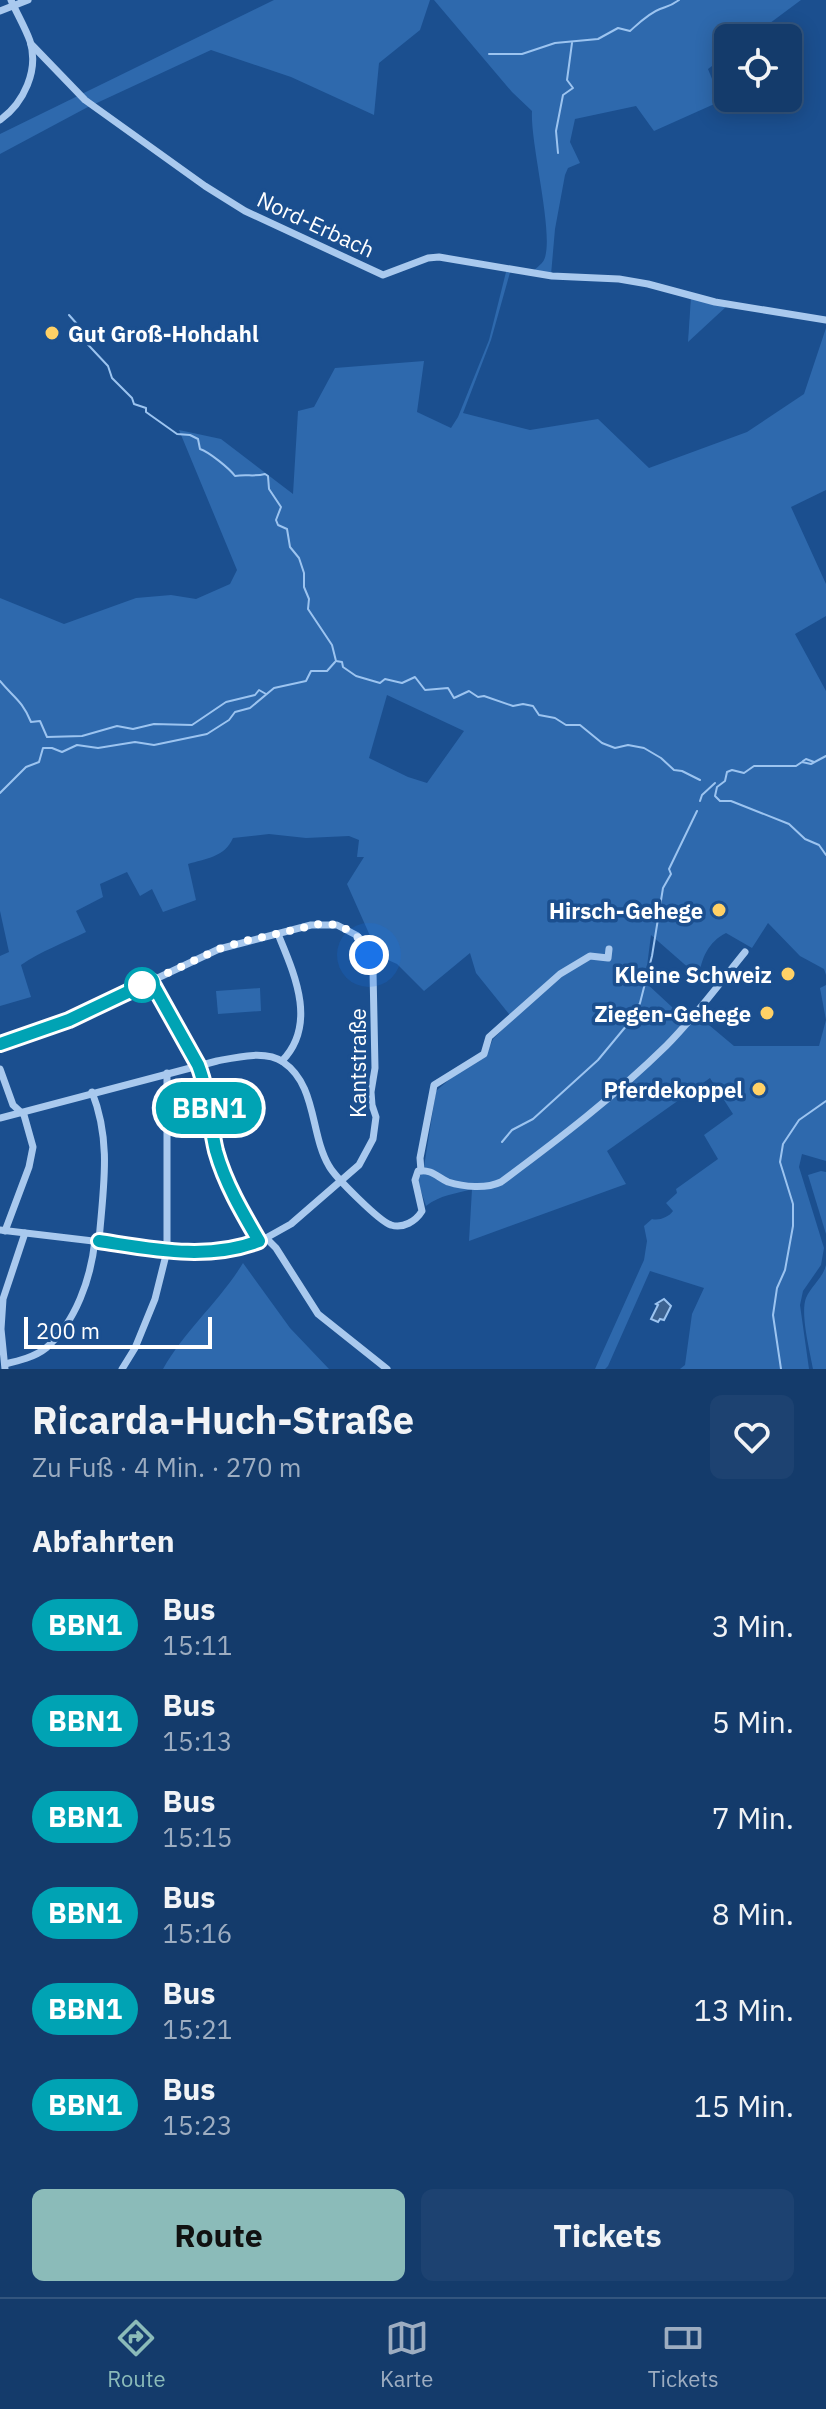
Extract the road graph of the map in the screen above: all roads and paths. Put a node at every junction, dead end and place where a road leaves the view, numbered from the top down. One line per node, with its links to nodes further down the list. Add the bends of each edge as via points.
1 (28, 0): 2 (street)
2 (12, 3): 3 (street); 4 (street)
3 (0, 11)
4 (31, 44): 5 (street, via 24,93); 6 (street, Nord-Erbach, via 85,100 232,203 383,275 439,257 552,276 619,279)
5 (0, 120)
6 (826, 320)
7 (278, 934): 10 (street, Kantstraße, via 219,949); 12 (street, via 301,995 294,1043); 20 (street, Kantstraße, via 324,923 347,929 363,941 373,971 375,1129 365,1157)
8 (609, 949): 19 (street, via 608,958 590,956 560,974 489,1037 484,1054 434,1085)
9 (745, 952): 19 (street, via 687,1024 627,1083 501,1182 457,1184)
10 (151, 981): 11 (street, Kantstraße, via 69,1020); 13 (street)
11 (0, 1044)
12 (282, 1061): 13 (street, via 245,1057); 20 (street, via 305,1090 323,1155)
13 (198, 1065): 15 (street); 23 (street, via 222,1169)
14 (0, 1069): 17 (street)
15 (167, 1073): 16 (street); 25 (street)
16 (92, 1092): 17 (street); 24 (street, via 104,1125 105,1148)
17 (20, 1111): 18 (street); 21 (street, via 33,1139 33,1154)
18 (0, 1118)
19 (421, 1171): 20 (street, via 415,1180 422,1211 418,1219 401,1225 381,1219)
20 (341, 1182): 23 (street, Kantstraße, via 291,1224)
21 (2, 1230): 22 (street, Kantstraße)
22 (25, 1233): 24 (street, Kantstraße); 26 (street, via 3,1299)
23 (262, 1240): 25 (street, Kantstraße, via 223,1250); 28 (street, via 276,1248 318,1314)
24 (97, 1241): 25 (street, Kantstraße); 26 (street, via 86,1283 59,1332 47,1347)
25 (167, 1251): 27 (street, via 155,1299)
26 (5, 1366)
27 (122, 1369)
28 (387, 1369)

